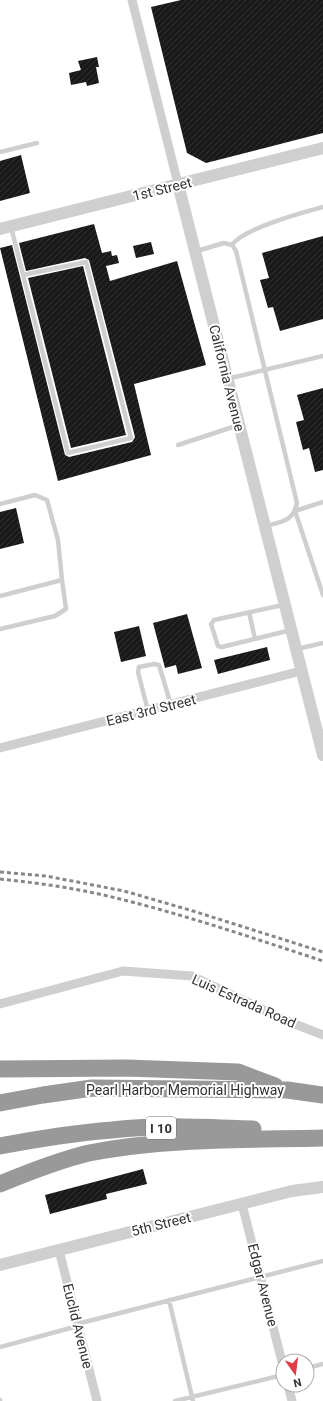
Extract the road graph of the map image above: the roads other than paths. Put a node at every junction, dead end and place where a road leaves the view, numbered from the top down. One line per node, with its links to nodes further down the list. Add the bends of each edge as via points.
1 (132, 0): 5 (street, California Avenue)
2 (37, 143): 4 (lane)
3 (323, 148): 5 (street, 1st Street)
4 (0, 152)
5 (178, 184): 7 (street, 1st Street); 9 (street, California Avenue)
6 (323, 207): 8 (lane, via 248,232)
7 (6, 228): 10 (lane)
8 (232, 245): 9 (lane, via 224,243); 12 (lane, via 236,251)
9 (195, 251): 13 (street, California Avenue)
10 (23, 275): 10 (lane, via 68,454 131,438 86,262)
11 (323, 356): 12 (lane)
12 (265, 370): 13 (lane); 18 (lane, via 297,503)
13 (227, 379): 14 (street, California Avenue)
14 (239, 425): 15 (lane); 19 (street, California Avenue)
15 (178, 444)
16 (323, 502): 18 (lane)
17 (0, 504): 20 (lane, via 35,495 47,500 58,540)
18 (296, 510): 19 (lane, via 286,520); 21 (lane)
19 (264, 526): 23 (street, California Avenue)
20 (62, 580): 22 (lane); 25 (lane, via 66,609 55,616)
21 (323, 595)
22 (0, 596)
23 (284, 605): 24 (lane); 26 (street, California Avenue)
24 (249, 612): 27 (lane); 27 (lane, via 217,618 211,624 220,647)
25 (0, 629)
26 (291, 630): 27 (lane); 29 (street, California Avenue)
27 (255, 639)
28 (323, 643): 29 (lane)
29 (296, 649): 30 (street, California Avenue)
30 (301, 671): 31 (street, East 3rd Street); 34 (street, California Avenue)
31 (171, 705): 32 (street, East 3rd Street); 32 (lane, via 159,664 139,667)
32 (148, 711): 33 (street, East 3rd Street)
33 (0, 748)
34 (323, 755)
35 (0, 1004): 36 (street, Luis Estrada Road, via 123,971 192,976)
36 (323, 1035)
37 (0, 1069): 38 (highway, via 127,1068 238,1072)
38 (287, 1090): 39 (highway, Pearl Harbor Memorial Highway); 40 (highway, Pearl Harbor Memorial Highway, via 92,1088)
39 (323, 1094)
40 (0, 1103)
41 (323, 1133): 43 (highway, I 10, via 245,1129 113,1129 58,1135)
42 (323, 1138): 44 (highway, via 135,1146 88,1154 36,1169)
43 (0, 1146)
44 (0, 1184)
45 (323, 1187): 46 (street, 5th Street)
46 (242, 1204): 47 (street, 5th Street); 50 (street, Edgar Avenue)
47 (59, 1250): 49 (street, 5th Street); 52 (street, Euclid Avenue)
48 (323, 1261): 50 (lane)
49 (0, 1265)
50 (260, 1277): 51 (lane); 54 (street, Edgar Avenue)
51 (169, 1300): 52 (lane); 56 (lane)
52 (77, 1325): 53 (lane); 57 (street, Euclid Avenue)
53 (0, 1346)
54 (280, 1353)
55 (275, 1376): 56 (lane)
56 (193, 1399): 58 (lane)
57 (97, 1401)
58 (175, 1401)

